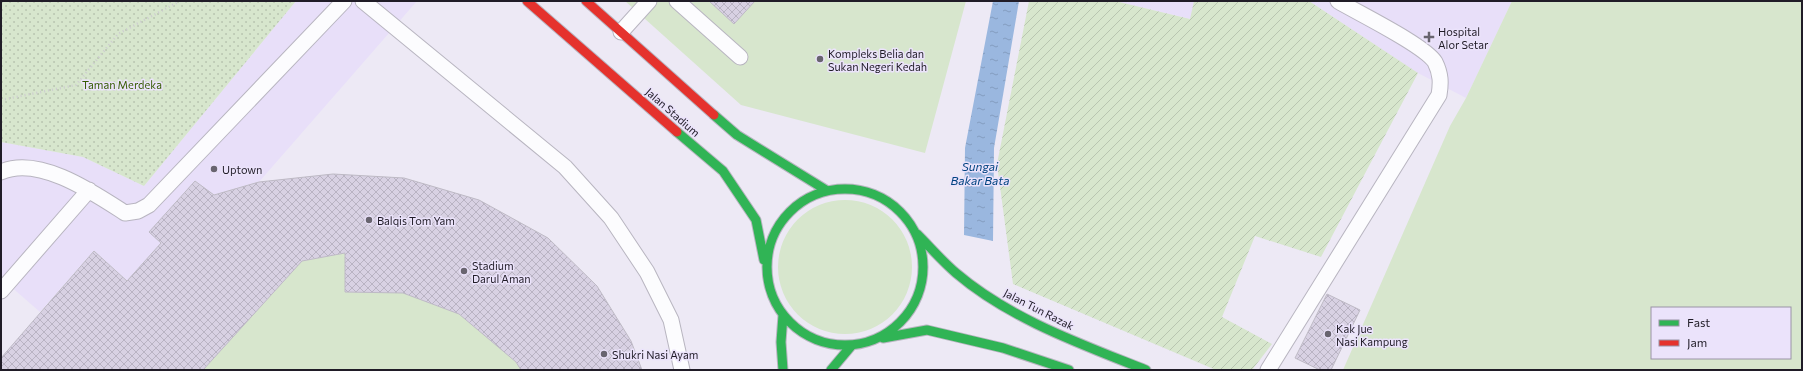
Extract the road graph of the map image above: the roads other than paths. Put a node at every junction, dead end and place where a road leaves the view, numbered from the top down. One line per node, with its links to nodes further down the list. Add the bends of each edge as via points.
1 (344, 1): 11 (lane, via 149,205 138,211 125,213)
2 (363, 1): 19 (lane, via 565,167 611,218 646,272 671,320)
3 (527, 1): 14 (main road, Jalan Stadium, via 723,171 756,220)
4 (586, 1): 8 (main road)
5 (649, 1): 8 (lane)
6 (677, 1): 9 (lane)
7 (1338, 1): 24 (lane, via 1420,48 1434,61 1441,77 1439,95)
8 (621, 32): 12 (main road, via 737,135)
9 (740, 57)
10 (1, 172): 11 (lane, via 11,168 36,168)
11 (89, 190): 15 (lane)
12 (826, 190): 13 (main road, via 851,188 877,195 899,209); 14 (main road, via 802,201 782,218 770,241)
13 (916, 233): 17 (main road, via 922,254 923,280 914,305 898,325); 23 (main road, Jalan Tun Razak, via 962,279 1008,309)
14 (766, 267): 16 (main road, Jalan Stadium, via 771,292)
15 (1, 290)
16 (783, 315): 18 (main road, via 802,333 826,343); 20 (main road)
17 (877, 339): 18 (main road); 22 (main road, via 927,330 1003,348)
18 (852, 345): 21 (main road)
19 (682, 370)
20 (783, 370)
21 (831, 370)
22 (1069, 370)
23 (1146, 370)
24 (1268, 370)

